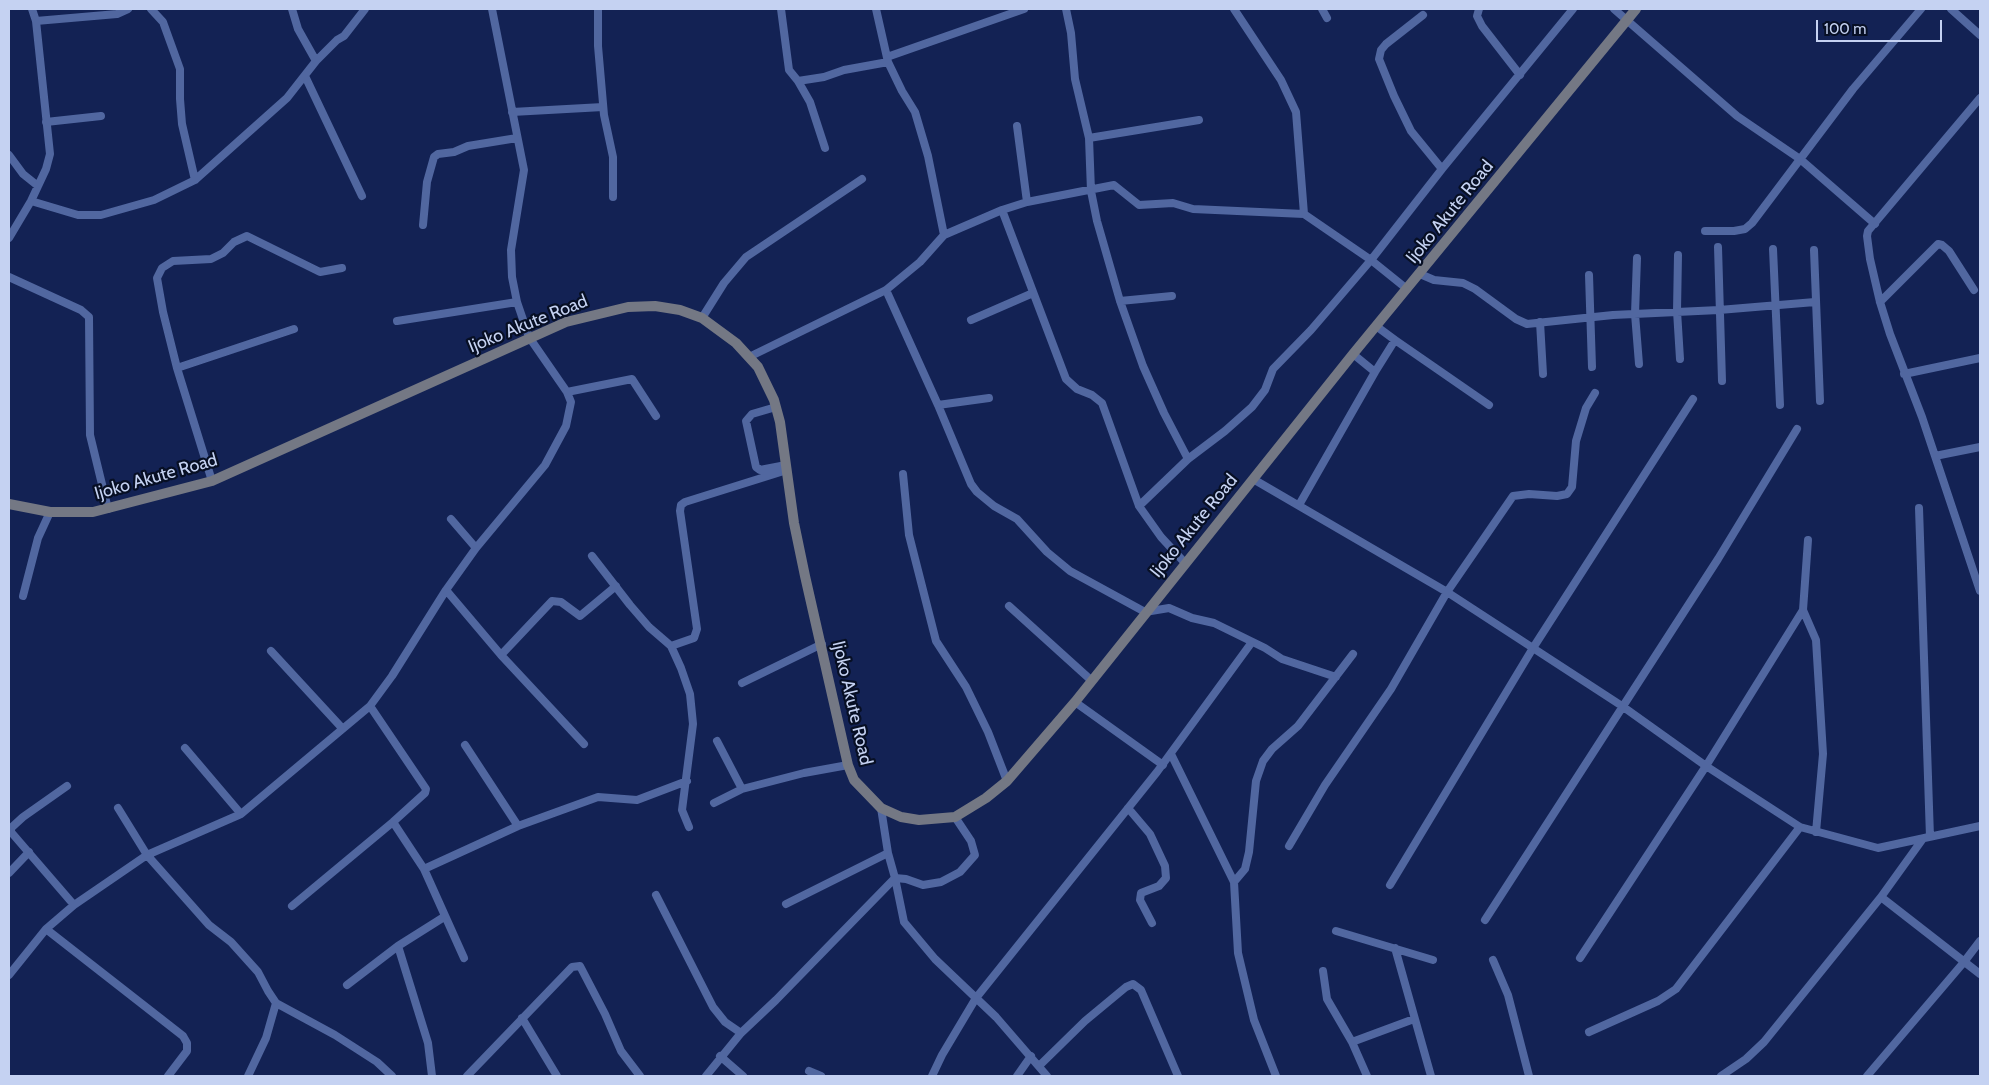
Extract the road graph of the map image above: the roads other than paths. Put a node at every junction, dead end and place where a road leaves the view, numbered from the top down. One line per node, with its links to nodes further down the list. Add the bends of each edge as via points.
1 (32, 9): 23 (street)
2 (128, 9): 23 (street, via 117,14)
3 (152, 9): 44 (street, via 164,22 180,70 182,124)
4 (292, 9): 26 (street, via 298,29)
5 (365, 9): 26 (street, via 344,36)
6 (492, 9): 32 (street)
7 (598, 9): 31 (street)
8 (781, 9): 29 (street, via 789,70)
9 (876, 9): 25 (street)
10 (1024, 9): 25 (street)
11 (1066, 9): 38 (street)
12 (1234, 9): 52 (street, via 1281,80 1296,112)
13 (1322, 9): 21 (street)
14 (1480, 9): 27 (street, via 1477,16 1482,26)
15 (1572, 9): 27 (street)
16 (1614, 9): 22 (street)
17 (1636, 9): 22 (main road, Ijoko Akute Road)
18 (1921, 9): 41 (street, via 1853,89)
19 (1951, 9): 24 (street)
20 (1423, 14): 42 (street, via 1386,44 1380,59 1411,131)
21 (1327, 18)
22 (1627, 20): 41 (street, via 1736,116); 65 (main road, Ijoko Akute Road)
23 (36, 21): 35 (street)
24 (1980, 34)
25 (888, 59): 29 (street); 56 (street, via 915,112 928,156)
26 (316, 61): 28 (street)
27 (1520, 75): 42 (street)
28 (305, 76): 44 (street, via 287,98); 47 (street)
29 (798, 81): 39 (street, via 810,102)
30 (1980, 98): 53 (street)
31 (603, 107): 32 (street); 48 (street, via 613,157)
32 (512, 112): 37 (street)
33 (101, 116): 35 (street)
34 (1199, 120): 38 (street)
35 (46, 122): 45 (street, via 50,154)
36 (1017, 126): 50 (street)
37 (517, 138): 54 (street, via 468,146 434,157 427,182); 74 (street, via 524,170 511,250)
38 (1089, 138): 46 (street)
39 (825, 148)
40 (9, 155): 45 (street, via 23,174)
41 (1800, 159): 53 (street); 55 (street, via 1745,229)
42 (1442, 169): 63 (street)
43 (862, 179): 82 (street, via 746,257 724,283)
44 (195, 180): 49 (street, via 154,200 102,215 78,215)
45 (38, 186): 49 (street)
46 (1091, 191): 50 (street); 52 (street, via 1114,185 1139,205 1173,203 1193,209); 73 (street)
47 (362, 196)
48 (613, 197)
49 (31, 201): 57 (street)
50 (1027, 202): 51 (street)
51 (1002, 210): 56 (street); 71 (street)
52 (1304, 214): 63 (street)
53 (1875, 224): 76 (street, via 1868,231 1867,242)
54 (422, 225)
55 (1705, 231)
56 (944, 235): 68 (street, via 920,262)
57 (9, 238)
58 (1718, 247): 78 (street)
59 (1773, 249): 77 (street)
60 (1814, 250): 75 (street)
61 (1678, 255): 79 (street)
62 (1636, 258): 80 (street)
63 (1372, 260): 69 (street); 114 (street, via 1273,369 1265,390 1252,407)
64 (342, 268): 96 (street, via 320,272 247,236 211,259 173,261 162,268 157,278)
65 (1420, 274): 69 (main road, Ijoko Akute Road); 85 (street, via 1434,280 1463,283 1516,319 1527,324)
66 (1589, 275): 81 (street)
67 (9, 277): 123 (street, via 81,310 89,317 90,435)
68 (886, 290): 91 (street); 106 (street)
69 (1407, 290): 86 (main road, Ijoko Akute Road)
70 (1974, 290): 76 (street, via 1949,251 1938,244)
71 (1033, 293): 83 (street); 121 (street, via 1066,378 1077,389 1092,394 1102,403)
72 (1172, 296): 73 (street)
73 (1120, 301): 114 (street, via 1143,366)
74 (517, 302): 84 (street); 88 (street)
75 (1815, 302): 77 (street); 105 (street)
76 (1880, 302): 99 (street)
77 (1775, 304): 78 (street); 108 (street)
78 (1719, 310): 79 (street); 100 (street)
79 (1677, 311): 80 (street); 93 (street)
80 (1635, 314): 81 (street); 94 (street)
81 (1591, 317): 85 (street); 95 (street)
82 (702, 318): 88 (main road, Ijoko Akute Road, via 680,310 628,307 566,322); 91 (main road, Ijoko Akute Road)
83 (971, 320)
84 (397, 322)
85 (1540, 322): 98 (street)
86 (1376, 326): 89 (street); 90 (main road, Ijoko Akute Road)
87 (294, 329): 96 (street)
88 (529, 337): 101 (street); 118 (main road, Ijoko Akute Road)
89 (1395, 340): 97 (street); 107 (street)
90 (1353, 354): 97 (street); 117 (main road, Ijoko Akute Road)
91 (749, 357): 109 (main road, Ijoko Akute Road, via 765,379)
92 (1980, 358): 99 (street)
93 (1680, 359)
94 (1639, 364)
95 (1592, 367)
96 (177, 368): 118 (street)
97 (1375, 372): 120 (street)
98 (1543, 374)
99 (1904, 374): 113 (street)
100 (1722, 381)
101 (567, 392): 110 (street, via 632,379); 127 (street, via 571,402 570,415 545,465)
102 (1595, 393): 133 (street, via 1579,428 1572,487 1567,494 1513,496)
103 (989, 398): 106 (street)
104 (1693, 400): 141 (street)
105 (1820, 401)
106 (938, 405): 137 (street, via 977,492 1017,519 1047,552 1070,571)
107 (1489, 405)
108 (1780, 405)
109 (776, 407): 115 (main road, Ijoko Akute Road); 115 (street, via 752,414 746,421 756,467 760,470)
110 (656, 416)
111 (1797, 428): 150 (street, via 1718,560)
112 (1980, 447): 113 (street)
113 (1935, 456): 132 (street)
114 (1188, 459): 121 (street)
115 (786, 467): 139 (main road, Ijoko Akute Road, via 796,532); 140 (street, via 681,505 697,630 694,638)
116 (903, 474): 161 (street, via 909,535 936,641 966,687)
117 (1253, 479): 120 (street); 129 (main road, Ijoko Akute Road)
118 (212, 481): 123 (main road, Ijoko Akute Road)
119 (9, 504): 124 (main road, Ijoko Akute Road)
120 (1299, 505): 133 (street)
121 (1139, 506): 129 (street)
122 (1919, 508): 176 (street)
123 (108, 509): 124 (main road, Ijoko Akute Road)
124 (50, 512): 134 (street, via 38,538)
125 (452, 519): 127 (street)
126 (1808, 540): 136 (street)
127 (476, 548): 131 (street)
128 (592, 556): 130 (street)
129 (1185, 563): 137 (main road, Ijoko Akute Road)
130 (616, 586): 140 (street, via 649,627); 144 (street, via 580,616 562,602 552,601)
131 (446, 590): 144 (street); 149 (street)
132 (1980, 591)
133 (1447, 592): 141 (street); 177 (street, via 1391,689 1350,747)
134 (23, 596)
135 (1009, 606): 146 (street)
136 (1803, 610): 159 (street); 175 (street, via 1816,640 1823,754)
137 (1145, 612): 138 (street, via 1169,608 1214,623); 146 (main road, Ijoko Akute Road)
138 (1252, 642): 145 (street, via 1282,659); 156 (street)
139 (822, 644): 147 (street); 158 (main road, Ijoko Akute Road)
140 (670, 646): 160 (street, via 690,694 693,724)
141 (1533, 648): 150 (street); 185 (street)
142 (271, 651): 151 (street)
143 (1353, 654): 145 (street)
144 (501, 655): 153 (street)
145 (1336, 677): 184 (street, via 1298,726 1263,761 1256,781 1245,869)
146 (1092, 682): 148 (main road, Ijoko Akute Road)
147 (742, 684)
148 (1075, 702): 157 (street); 161 (main road, Ijoko Akute Road)
149 (370, 706): 151 (street); 170 (street, via 426,789)
150 (1622, 706): 159 (street); 192 (street)
151 (342, 728): 168 (street)
152 (717, 741): 163 (street)
153 (584, 744)
154 (465, 745): 171 (street)
155 (185, 748): 168 (street)
156 (1171, 754): 157 (street); 184 (street)
157 (1163, 765): 167 (street)
158 (848, 766): 163 (street); 166 (main road, Ijoko Akute Road, via 854,780)
159 (1706, 766): 174 (street); 200 (street)
160 (688, 781): 171 (street, via 638,800 598,797); 173 (street, via 682,810)
161 (1007, 781): 169 (main road, Ijoko Akute Road)
162 (67, 786): 178 (street, via 11,828)
163 (742, 789): 164 (street)
164 (714, 803)
165 (118, 808): 180 (street)
166 (882, 808): 169 (main road, Ijoko Akute Road, via 901,817 919,820); 179 (street)
167 (1128, 808): 193 (street, via 1150,834 1165,866 1166,878 1159,886 1141,893 1140,900); 208 (street)
168 (241, 814): 180 (street)
169 (955, 817): 183 (street, via 976,855 960,872 941,882 923,885)
170 (393, 822): 181 (street); 190 (street)
171 (518, 826): 181 (street)
172 (1980, 826): 176 (street)
173 (689, 827)
174 (1800, 827): 175 (street); 212 (street, via 1676,989 1658,1001)
175 (1816, 832): 176 (street, via 1878,848)
176 (1926, 838): 187 (street)
177 (1289, 846)
178 (28, 852): 182 (street); 189 (street)
179 (888, 853): 183 (street); 188 (street)
180 (148, 855): 189 (street); 209 (street, via 209,925 232,942 258,972)
181 (424, 869): 191 (street)
182 (9, 873)
183 (895, 878): 208 (street, via 904,922 935,959); 213 (street)
184 (1234, 882): 233 (street, via 1238,953 1254,1020)
185 (1390, 885)
186 (656, 895): 213 (street, via 713,1007)
187 (1880, 897): 203 (street); 237 (street, via 1764,1042)
188 (786, 904)
189 (74, 905): 194 (street)
190 (292, 906)
191 (444, 918): 197 (street); 199 (street)
192 (1485, 920)
193 (1152, 923)
194 (46, 929): 206 (street); 219 (street, via 183,1036 187,1051)
195 (1336, 931): 198 (street)
196 (1980, 941): 203 (street)
197 (398, 946): 207 (street); 222 (street, via 428,1043)
198 (1395, 948): 201 (street); 211 (street)
199 (464, 958)
200 (1580, 958)
201 (1433, 960)
202 (1492, 960): 236 (street, via 1508,994)
203 (1964, 962): 205 (street); 238 (street)
204 (1323, 971): 214 (street, via 1327,999)
205 (1980, 974)
206 (9, 976)
207 (347, 985)
208 (976, 998): 216 (street); 229 (street)
209 (276, 1003): 220 (street, via 266,1038); 221 (street, via 335,1034)
210 (522, 1018): 223 (street); 224 (street); 225 (street, via 572,967 580,966 621,1051)
211 (1414, 1019): 214 (street); 235 (street)
212 (1589, 1032)
213 (740, 1033): 215 (street)
214 (1352, 1042): 234 (street)
215 (720, 1056): 226 (street); 227 (street)
216 (1030, 1056): 217 (street); 230 (street)
217 (1039, 1066): 231 (street); 232 (street, via 1085,1021 1133,984 1141,990)
218 (809, 1071): 228 (street)
219 (168, 1076)
220 (248, 1076)
221 (392, 1076)
222 (432, 1076)
223 (467, 1076)
224 (557, 1076)
225 (640, 1076)
226 (706, 1076)
227 (743, 1076)
228 (821, 1076)
229 (932, 1076)
230 (1017, 1076)
231 (1047, 1076)
232 (1178, 1076)
233 (1276, 1076)
234 (1367, 1076)
235 (1431, 1076)
236 (1529, 1076)
237 (1721, 1076)
238 (1867, 1076)

